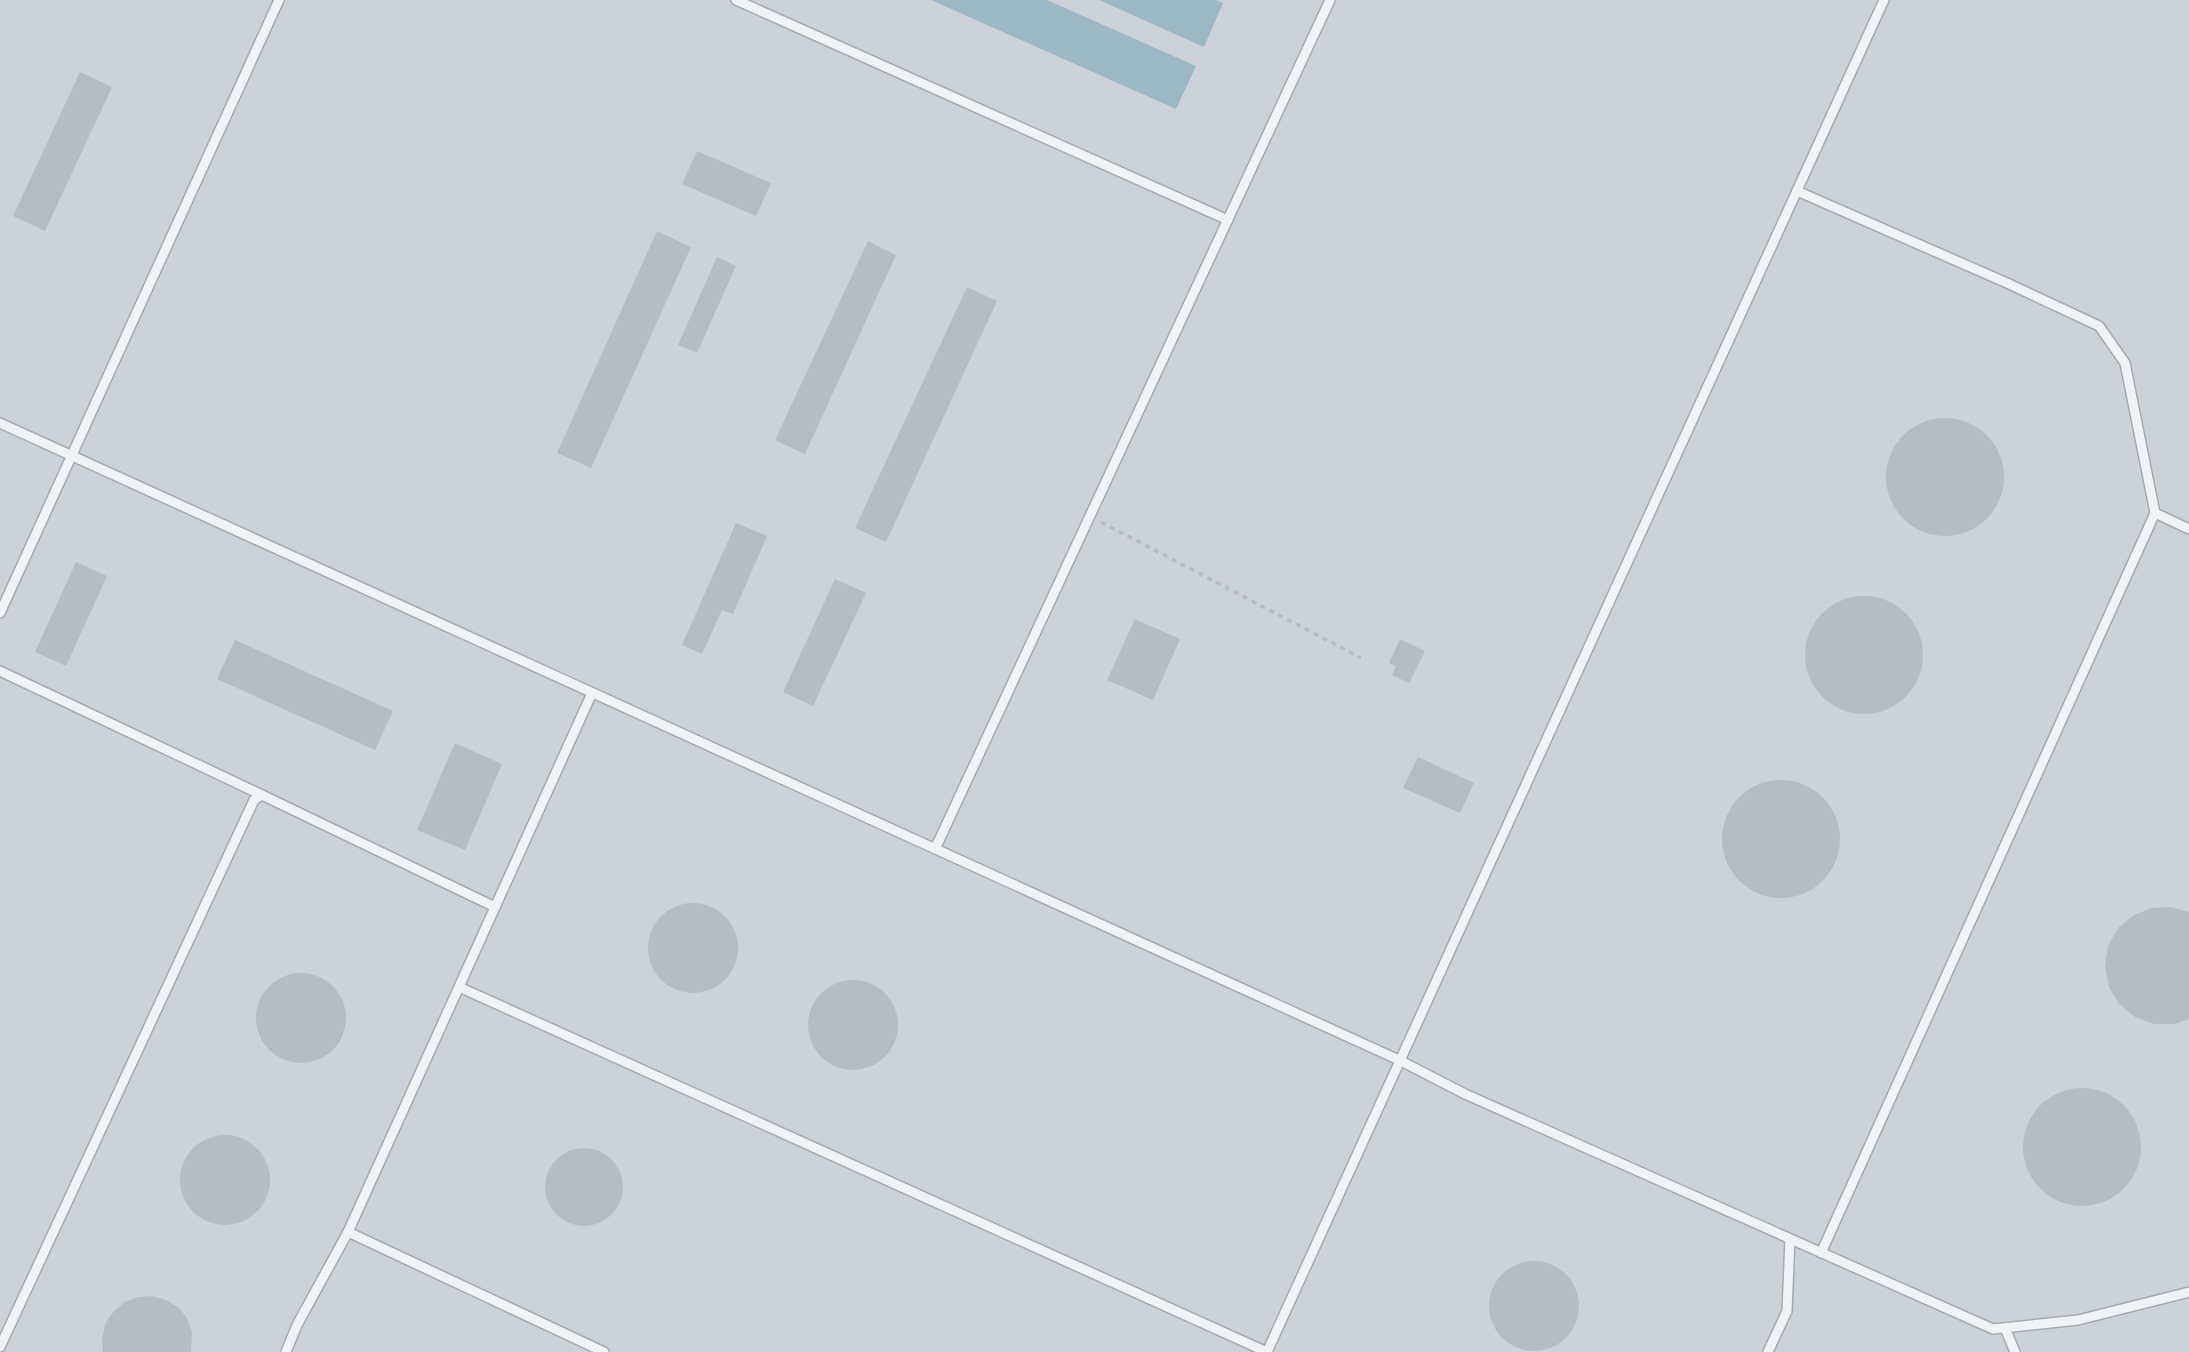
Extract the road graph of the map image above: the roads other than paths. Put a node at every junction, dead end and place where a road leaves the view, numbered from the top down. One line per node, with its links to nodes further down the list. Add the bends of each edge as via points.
1 (279, 0): 8 (lane)
2 (736, 0): 6 (lane)
3 (1331, 0): 6 (lane)
4 (1884, 0): 5 (lane)
5 (1797, 191): 9 (lane, via 2099,326 2125,363); 18 (lane)
6 (1228, 220): 15 (lane)
7 (0, 423): 8 (lane)
8 (71, 455): 11 (lane); 13 (lane)
9 (2155, 513): 10 (lane); 21 (lane)
10 (2189, 529)
11 (0, 613)
12 (0, 671): 14 (lane)
13 (592, 693): 15 (lane); 16 (lane)
14 (262, 795): 16 (lane); 24 (lane, via 254,800)
15 (935, 849): 18 (lane)
16 (495, 907): 17 (lane)
17 (459, 987): 19 (lane); 27 (lane)
18 (1399, 1060): 20 (lane); 27 (lane)
19 (348, 1232): 25 (lane); 26 (lane)
20 (1790, 1239): 21 (lane); 28 (lane, via 1787,1311)
21 (1821, 1253): 23 (lane, via 1993,1329)
22 (2189, 1292): 23 (lane, via 2078,1320)
23 (2005, 1328): 29 (lane)
24 (0, 1347)
25 (286, 1352)
26 (604, 1352)
27 (1267, 1352)
28 (1768, 1352)
29 (2015, 1352)

